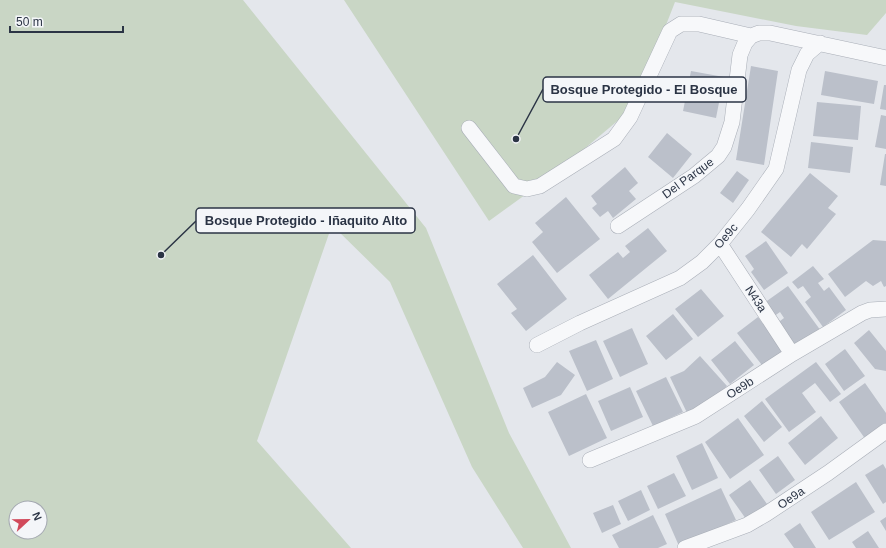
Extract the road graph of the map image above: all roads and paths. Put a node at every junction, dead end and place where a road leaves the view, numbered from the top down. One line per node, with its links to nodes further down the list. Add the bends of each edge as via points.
1 (751, 36): 2 (street, via 770,33); 4 (street, via 698,24 681,24 670,31 630,117 614,139 540,186 527,189 514,186); 5 (street, Del Parque, via 740,55 732,122 718,156 694,176)
2 (820, 43): 3 (street); 6 (street, Oe9c, via 807,54 799,70 776,169)
3 (886, 58)
4 (469, 128)
5 (618, 226)
6 (720, 244): 8 (street, Oe9c, via 702,262 680,278); 9 (street, N43a)
7 (886, 309): 9 (street, Oe9b, via 862,313)
8 (537, 345)
9 (792, 354): 11 (street, Oe9b, via 696,416)
10 (886, 431): 12 (street, Oe9a, via 766,514 747,525)
11 (590, 460)
12 (685, 548)

